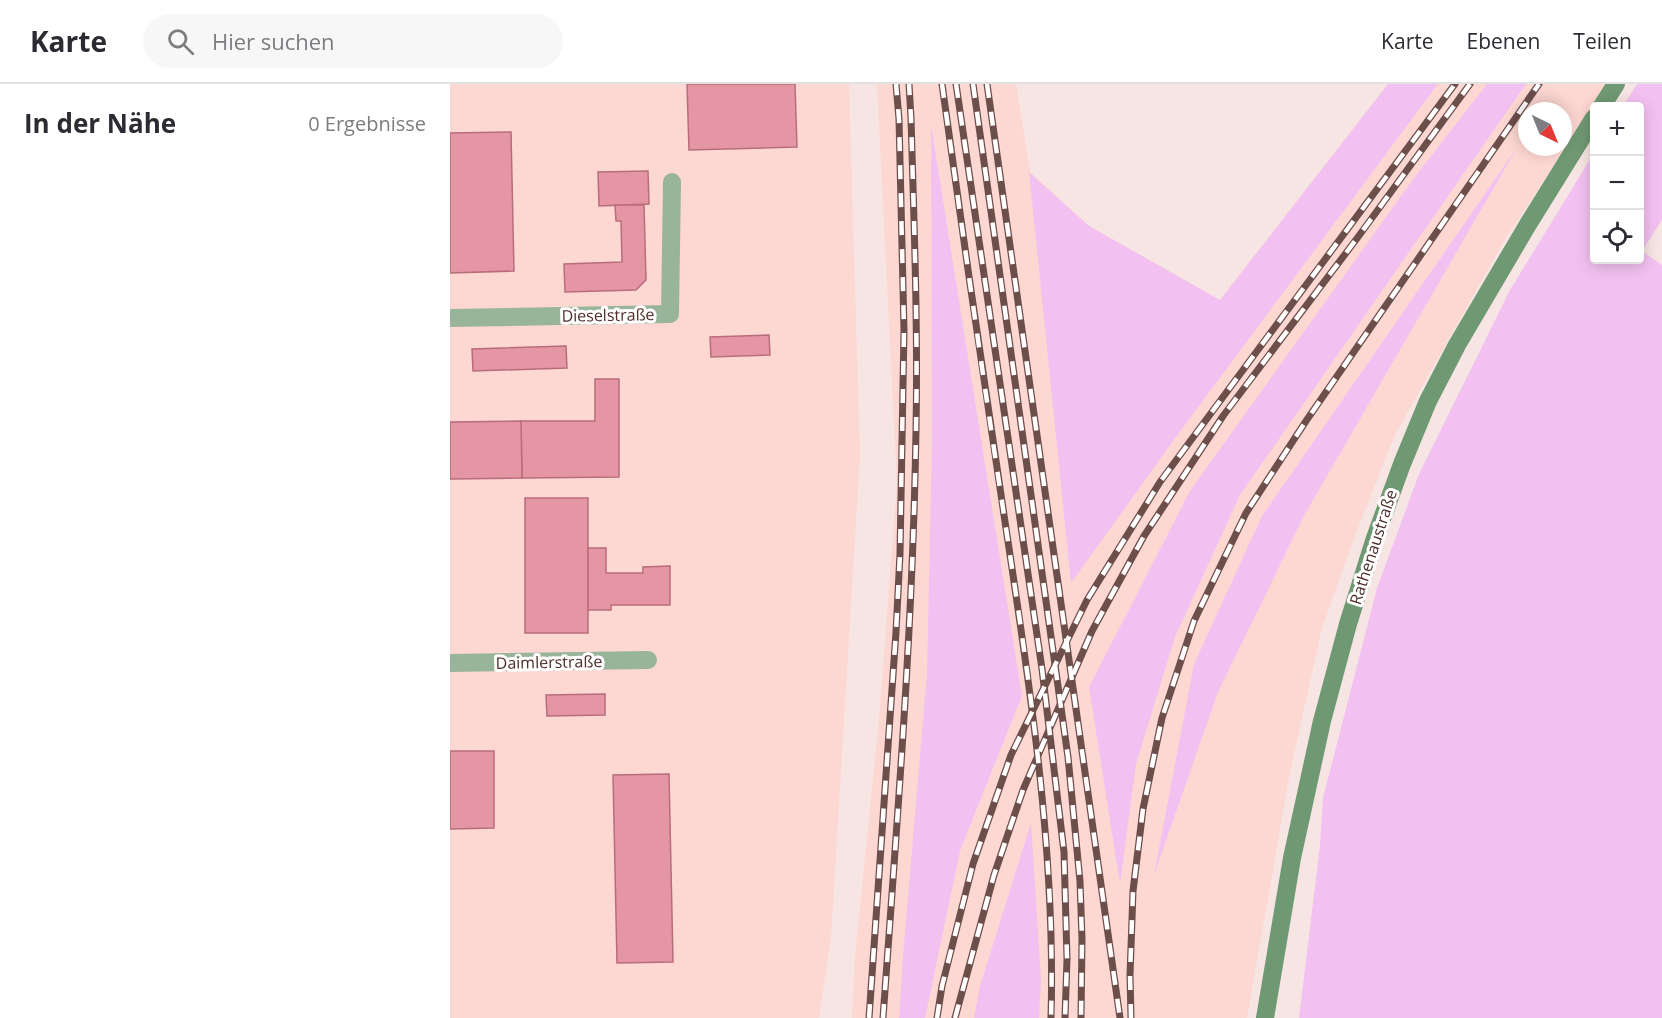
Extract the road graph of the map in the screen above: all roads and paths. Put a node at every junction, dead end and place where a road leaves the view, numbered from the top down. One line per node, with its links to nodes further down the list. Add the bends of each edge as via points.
1 (1616, 84): 2 (street)
2 (1605, 102)
3 (1590, 124): 8 (street, Rathenaustraße, via 1456,345 1398,474 1348,624 1322,721 1292,858)
4 (672, 182): 5 (street, Dieselstraße, via 670,314)
5 (450, 318)
6 (648, 660): 7 (street, Daimlerstraße)
7 (450, 663)
8 (1265, 1018)

